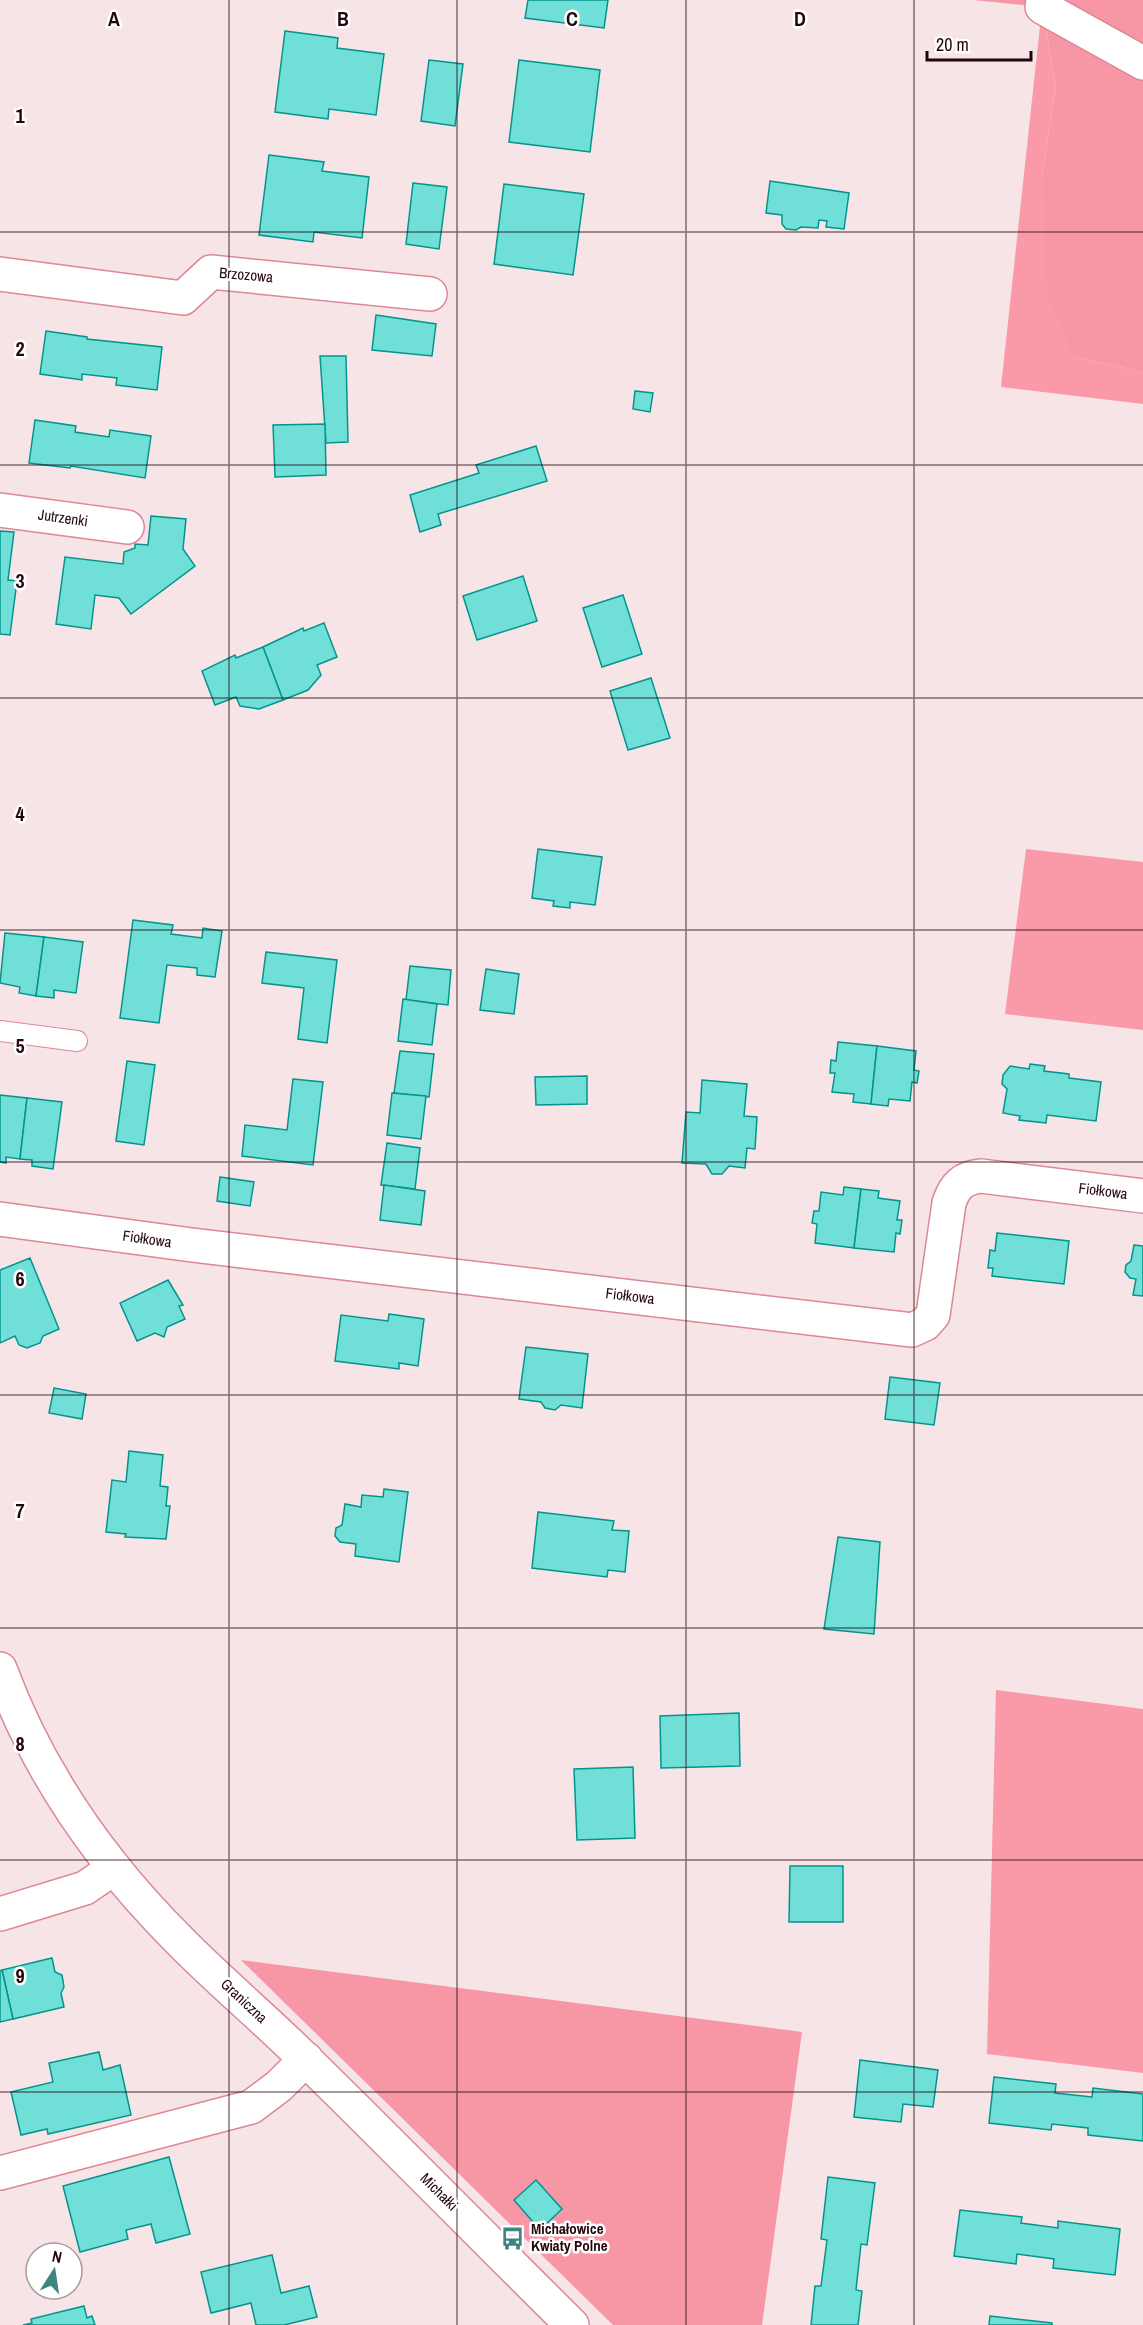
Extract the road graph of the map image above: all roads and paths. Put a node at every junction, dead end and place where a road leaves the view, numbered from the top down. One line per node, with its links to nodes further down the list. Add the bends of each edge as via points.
1 (1043, 0): 2 (street, via 1042,7)
2 (1143, 63)
3 (0, 274): 4 (street, Brzozowa, via 183,298 211,272)
4 (430, 294)
5 (0, 510): 6 (street, Jutrzenki)
6 (127, 527)
7 (0, 1031): 8 (lane)
8 (77, 1041)
9 (1143, 1196): 10 (street, Fiołkowa, via 981,1176 960,1182 949,1203 933,1315 912,1330)
10 (0, 1219)
11 (0, 1669): 12 (street, Graniczna, via 12,1702 63,1800)
12 (114, 1868): 13 (street, via 85,1888); 14 (street, Graniczna, via 177,1939)
13 (6, 1908)
14 (306, 2059): 15 (street, via 251,2107); 16 (street, Michałki)
15 (0, 2173)
16 (572, 2325)

